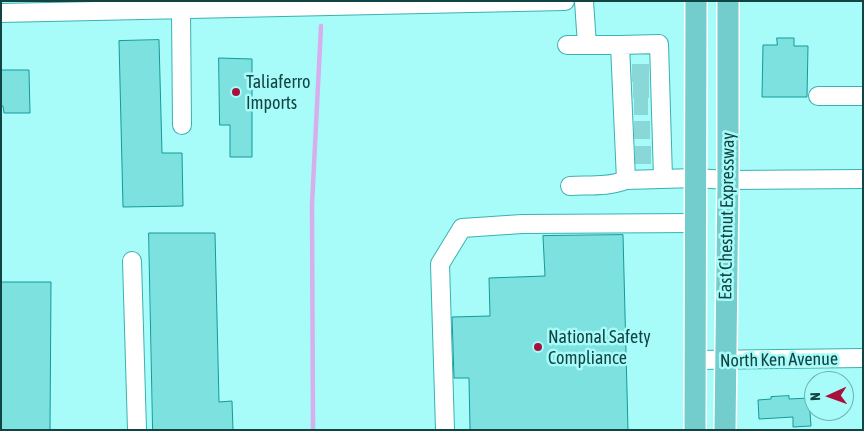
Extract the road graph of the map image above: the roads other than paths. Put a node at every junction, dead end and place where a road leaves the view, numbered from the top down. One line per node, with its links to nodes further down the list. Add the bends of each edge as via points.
1 (563, 1): 5 (street)
2 (584, 1): 9 (street)
3 (696, 1): 19 (main road, East Chestnut Expressway)
4 (728, 1): 22 (main road, East Chestnut Expressway)
5 (460, 3): 6 (street)
6 (363, 4): 7 (street)
7 (181, 10): 8 (street); 15 (street)
8 (1, 13)
9 (587, 44): 10 (street); 11 (street)
10 (567, 45)
11 (620, 45): 12 (street); 12 (street, via 659,44)
12 (641, 89): 16 (street); 16 (street)
13 (818, 96): 14 (street)
14 (863, 96)
15 (182, 125)
16 (643, 130): 17 (street); 17 (street)
17 (643, 155): 18 (street); 21 (street)
18 (663, 178): 19 (street); 21 (street)
19 (695, 178): 22 (street); 24 (main road, East Chestnut Expressway)
20 (863, 179): 22 (street)
21 (626, 180): 23 (street, via 618,184)
22 (728, 180): 28 (main road, East Chestnut Expressway)
23 (570, 186)
24 (696, 223): 27 (main road, East Chestnut Expressway); 30 (street, via 532,224 462,228 440,264)
25 (132, 261): 29 (street)
26 (863, 358): 28 (street, North Ken Avenue)
27 (696, 360): 28 (street, North Ken Avenue); 31 (main road, East Chestnut Expressway)
28 (725, 360): 32 (main road, East Chestnut Expressway)
29 (137, 430)
30 (445, 430)
31 (695, 430)
32 (725, 430)

